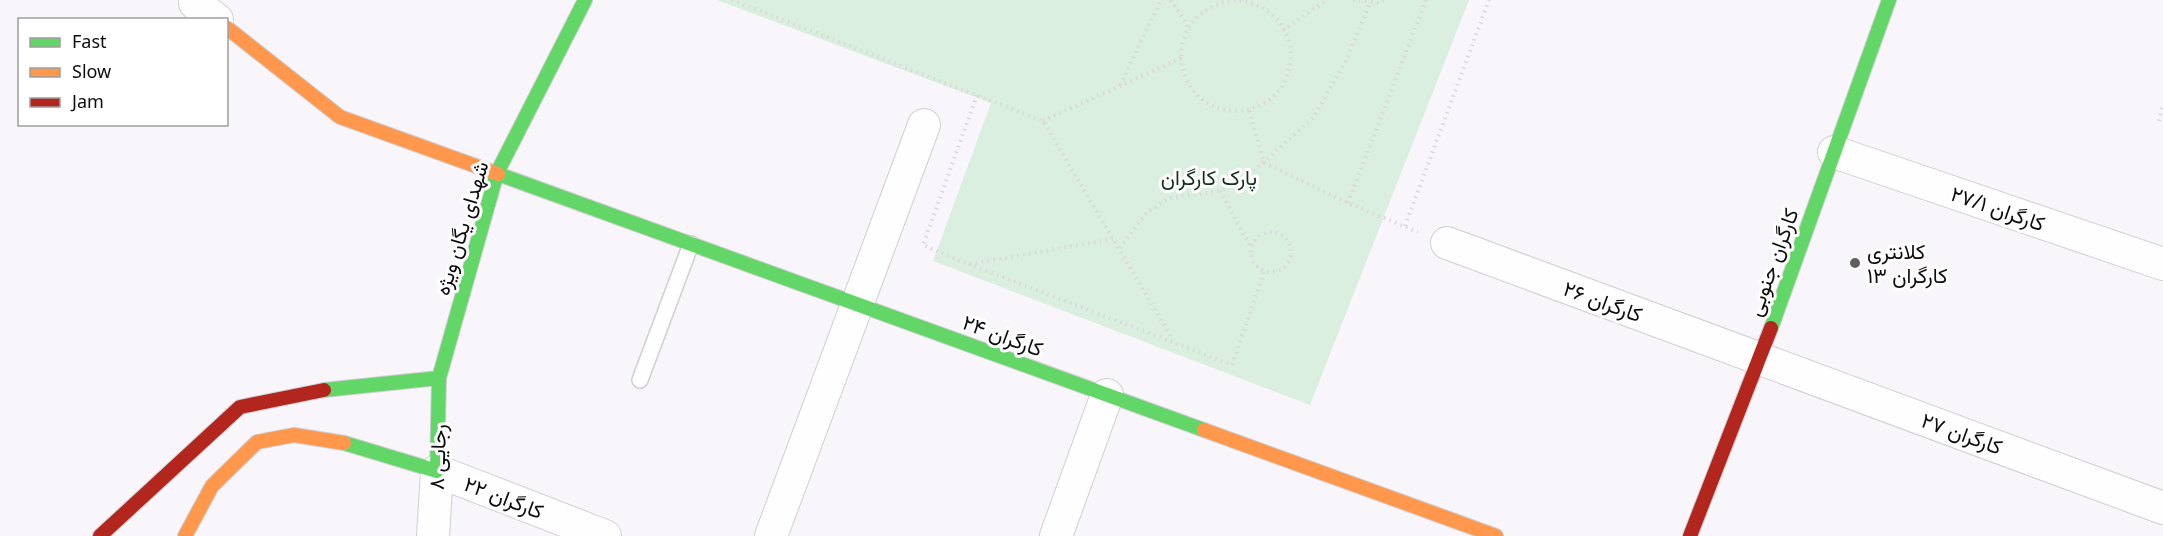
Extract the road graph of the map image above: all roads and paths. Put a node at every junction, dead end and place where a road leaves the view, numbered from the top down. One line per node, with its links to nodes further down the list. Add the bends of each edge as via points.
1 (585, 0): 25 (street, شهدای یگان ویژه)
2 (732, 0): 17 (path)
3 (1161, 0): 16 (path)
4 (1171, 0): 12 (path)
5 (1327, 0): 14 (path)
6 (1353, 0): 11 (path)
7 (1385, 0): 11 (path)
8 (1426, 0): 27 (path)
9 (1489, 0): 28 (path)
10 (1889, 0): 23 (street, کارگران جنوبی)
11 (1371, 3): 24 (path, via 1347,59 1313,118)
12 (1190, 28): 14 (path, via 1197,16 1223,2 1252,3 1277,18); 15 (path, via 1182,40)
13 (228, 29): 25 (street, کارگران ۲۴, via 340,117)
14 (1283, 30): 19 (path, via 1290,44 1289,73 1274,97)
15 (1181, 58): 16 (path); 19 (path, via 1181,69 1195,95 1220,110)
16 (1120, 85): 20 (path)
17 (977, 95): 20 (path); 34 (path, via 922,245)
18 (2163, 105): 21 (path)
19 (1249, 111): 24 (path)
20 (1043, 121): 29 (path)
21 (2159, 121)
22 (924, 126): 37 (street)
23 (1834, 152): 35 (street, کارگران ۲۷/۱); 39 (street, کارگران جنوبی)
24 (1264, 163): 26 (path); 27 (path)
25 (496, 173): 31 (street, کارگران ۲۴); 40 (street, شهدای یگان ویژه)
26 (1220, 191): 32 (path); 33 (path, via 1169,198 1146,213)
27 (1348, 203): 28 (path)
28 (1405, 226): 30 (path)
29 (1114, 239): 33 (path); 34 (path)
30 (1447, 243): 39 (street, کارگران ۲۶)
31 (691, 244): 37 (street, کارگران ۲۴); 41 (lane)
32 (1251, 247): 36 (path, via 1256,267); 36 (path, via 1256,237 1266,232 1277,232 1286,238 1291,248 1285,268)
33 (1120, 248): 38 (path)
34 (969, 264): 38 (path)
35 (2163, 264)
36 (1264, 272): 38 (path, via 1232,365)
37 (859, 305): 42 (street, کارگران ۲۴); 49 (street)
38 (1173, 340)
39 (1760, 358): 44 (street, کارگران ۲۷); 52 (street, کارگران جنوبی)
40 (439, 378): 43 (street, رجایی ۸); 45 (street, via 328,389 240,407)
41 (640, 380)
42 (1107, 394): 50 (street); 51 (street, کارگران ۲۴)
43 (437, 471): 46 (street, via 351,444 294,435 257,442 212,486); 47 (street, رجایی ۸); 48 (street, کارگران ۲۲)
44 (2163, 508)
45 (100, 536)
46 (185, 536)
47 (433, 536)
48 (605, 536)
49 (771, 536)
50 (1056, 536)
51 (1496, 536)
52 (1690, 536)

